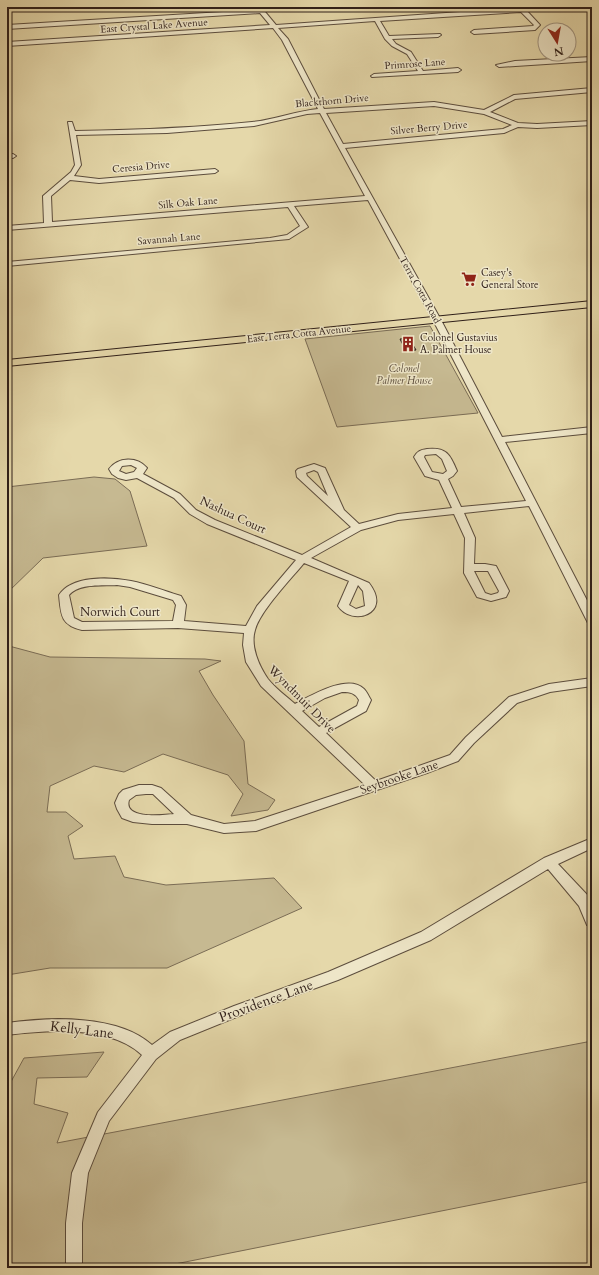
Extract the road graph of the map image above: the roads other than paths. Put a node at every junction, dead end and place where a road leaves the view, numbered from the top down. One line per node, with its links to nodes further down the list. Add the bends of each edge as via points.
1 (565, 7): 2 (street, East Crystal Lake Avenue)
2 (521, 8): 4 (street, East Crystal Lake Avenue); 7 (street, via 535,22 535,28)
3 (260, 9): 5 (street); 6 (street, Terra Cotta Road)
4 (377, 20): 6 (street, East Crystal Lake Avenue); 9 (street)
5 (7, 27)
6 (275, 27): 10 (street, East Crystal Lake Avenue); 19 (street, Terra Cotta Road, via 285,39)
7 (474, 32)
8 (438, 35): 9 (street)
9 (388, 38): 16 (street, via 394,45 409,52)
10 (7, 44)
11 (583, 59): 12 (street); 13 (street); 14 (street)
12 (592, 59)
13 (499, 66)
14 (592, 68)
15 (458, 70): 16 (street, Primrose Lane)
16 (422, 73): 17 (street, Primrose Lane)
17 (374, 76)
18 (592, 90): 20 (street, via 514,97)
19 (322, 111): 20 (street, Blackthorn Drive, via 434,104); 24 (street, Blackthorn Drive, via 254,124 167,131); 25 (street, Terra Cotta Road)
20 (485, 112): 23 (street, Blackthorn Drive)
21 (70, 123): 24 (street)
22 (592, 123): 23 (street, Blackthorn Drive)
23 (518, 125): 25 (street, Silver Berry Drive, via 504,131)
24 (72, 133): 27 (street, via 78,162 77,169)
25 (341, 146): 28 (street, Terra Cotta Road)
26 (215, 171): 27 (street, Ceresia Drive, via 99,181)
27 (69, 178): 30 (street, via 55,187 48,196)
28 (370, 198): 29 (street, Silk Oak Lane); 34 (street, Terra Cotta Road)
29 (290, 205): 30 (street, Silk Oak Lane); 32 (street, Savannah Lane, via 304,227 289,237)
30 (48, 224): 31 (street, Silk Oak Lane)
31 (7, 228)
32 (7, 264)
33 (592, 304): 34 (main road, East Terra Cotta Avenue)
34 (437, 320): 35 (main road, East Terra Cotta Avenue); 37 (street, Terra Cotta Road)
35 (7, 363)
36 (592, 430): 37 (street)
37 (500, 440): 40 (street, Terra Cotta Road)
38 (138, 475): 44 (street, Nashua Court, via 177,496 193,512 211,522)
39 (442, 477): 42 (street)
40 (532, 503): 42 (street); 47 (street, Terra Cotta Road)
41 (339, 511): 41 (street, via 322,470 314,467 301,471 302,476); 43 (street)
42 (457, 512): 43 (street, via 398,517); 45 (street, via 470,538)
43 (357, 528): 44 (street)
44 (302, 559): 46 (street, Nashua Court); 49 (street, via 261,608)
45 (470, 568)
46 (355, 580)
47 (592, 621)
48 (178, 624): 48 (street, Norwich Court, via 181,605 177,598 131,584 117,582 77,586 65,593 67,617 70,622 77,625); 49 (street, Norwich Court)
49 (249, 630): 51 (street, Wyndmuir Drive, via 249,645 255,668 265,683)
50 (592, 682): 53 (street, Seybrooke Lane, via 549,688 513,700 454,758)
51 (294, 710): 52 (street, Wyndmuir Drive); 52 (street, via 337,688 347,687 362,694 365,703 362,708)
52 (317, 733): 53 (street, Wyndmuir Drive)
53 (374, 786): 54 (street, Seybrooke Lane, via 251,827 219,828)
54 (187, 819)
55 (592, 843): 56 (street, Providence Lane)
56 (549, 862): 57 (street); 60 (street, Providence Lane, via 426,936 333,976 175,1036)
57 (589, 904): 58 (street)
58 (592, 920)
59 (7, 1028): 60 (street, Kelly Lane, via 54,1024 114,1032 136,1041)
60 (151, 1054): 61 (street, Providence Lane, via 103,1117 80,1173 74,1223)
61 (74, 1268)

